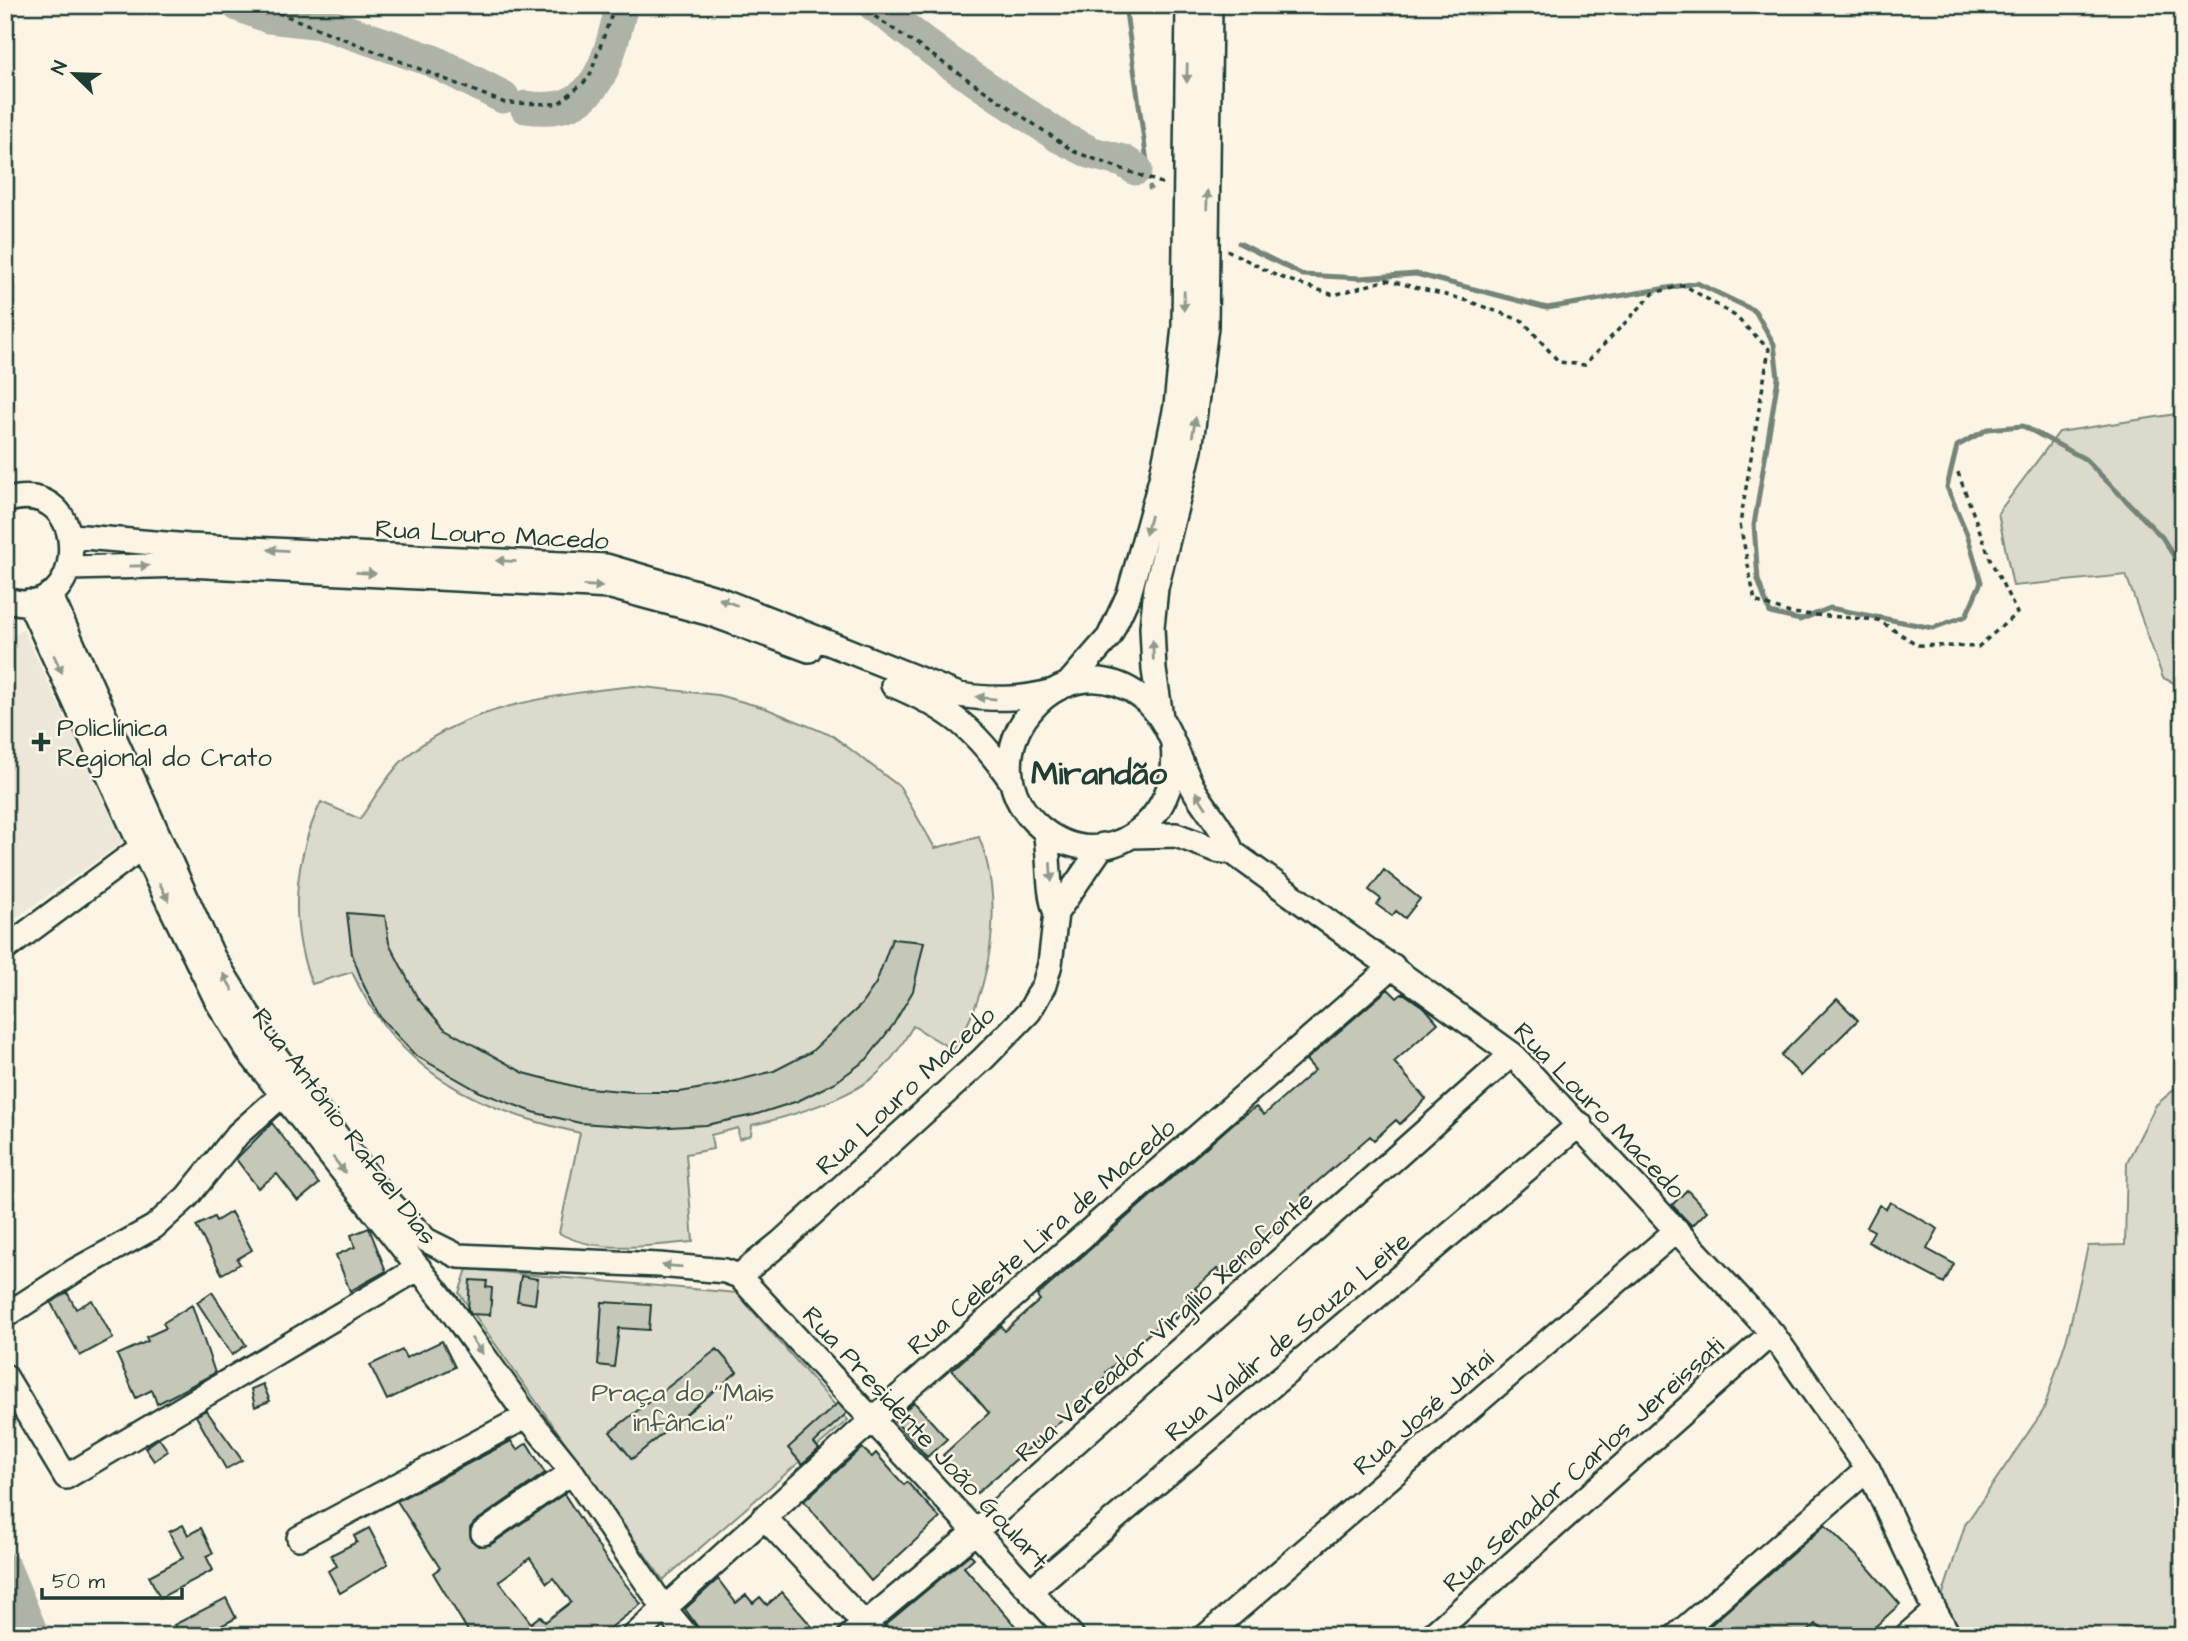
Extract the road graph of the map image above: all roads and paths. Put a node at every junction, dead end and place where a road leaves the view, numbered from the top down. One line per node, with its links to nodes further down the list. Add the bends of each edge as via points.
1 (259, 5): 2 (path, via 505,103 558,104 589,78)
2 (615, 5)
3 (858, 5): 7 (path, via 1075,152)
4 (1188, 5): 7 (street, one-way to 7)
5 (1210, 5): 9 (street, one-way to 5)
6 (9, 163): 8 (path)
7 (1185, 191): 15 (street, one-way to 15, via 1180,366 1163,468 1120,617 1097,654)
8 (5, 239)
9 (1207, 239): 10 (path, via 1277,276 1334,295 1387,280 1465,300 1523,321 1559,362 1584,365 1654,293 1685,285 1735,316 1769,349 1740,524 1755,601 1790,614 1878,621 1917,645 1978,647 2008,622 2017,613 1991,561); 16 (street, one-way to 9, via 1154,670 1154,614 1197,409 1206,327)
10 (1957, 470)
11 (5, 501): 12 (street, via 28,498 43,502 65,522)
12 (72, 536): 13 (street); 15 (street, Rua Louro Macedo, one-way to 12, via 1025,698 960,695 716,598 606,566)
13 (71, 568): 14 (street, via 62,582); 18 (street, Rua Louro Macedo, one-way to 18, via 189,565 611,587 734,622 914,694 965,724)
14 (20, 601): 21 (street, Rua Antônio Rafael Dias)
15 (1060, 688): 16 (street, via 1082,681 1112,683 1140,696); 18 (street, via 1041,699 1021,723 1011,751)
16 (1161, 717): 17 (street)
17 (1173, 745): 20 (street, via 1174,776 1164,804); 23 (street, Rua Louro Macedo, one-way to 17)
18 (1012, 782): 19 (street, via 1024,810)
19 (1045, 831): 22 (street, via 1073,844); 24 (street, Rua Louro Macedo, one-way to 24)
20 (1132, 836): 22 (street); 23 (street, Rua Louro Macedo, via 1176,835)
21 (150, 840): 25 (street); 28 (street, Rua Antônio Rafael Dias, one-way to 28, via 218,1003); 30 (street, Rua Antônio Rafael Dias, one-way to 21, via 240,1004)
22 (1103, 845): 24 (street, Rua Louro Macedo)
23 (1232, 852): 26 (street, Rua Louro Macedo)
24 (1056, 913): 34 (street, Rua Louro Macedo, via 1050,964 1029,1012 983,1059)
25 (5, 949)
26 (1393, 966): 27 (street, Rua Louro Macedo); 40 (street, Rua Celeste Lira de Macedo)
27 (1512, 1054): 29 (street, Rua Louro Macedo); 45 (street, Rua Vereador Virgílio Xenofonte)
28 (282, 1095): 30 (street, Rua Antônio Rafael Dias); 36 (street, via 238,1134 187,1198 154,1227)
29 (1580, 1124): 31 (street, Rua Louro Macedo); 47 (street, Rua Valdir de Souza Leite)
30 (327, 1136): 32 (street, Rua Antônio Rafael Dias, via 410,1227); 33 (street, Rua Antônio Rafael Dias, one-way to 33)
31 (1677, 1230): 37 (street, Rua Louro Macedo); 54 (street, Rua José Jataí)
32 (458, 1256): 34 (street, Rua Antônio Rafael Dias, one-way to 32, via 659,1265); 35 (street, via 439,1266)
33 (419, 1268): 35 (street, Rua Antônio Rafael Dias); 38 (street, via 66,1477)
34 (739, 1276): 40 (street, Rua Presidente João Goulart)
35 (436, 1290): 39 (street, Rua Antônio Rafael Dias, one-way to 39)
36 (5, 1316)
37 (1772, 1334): 41 (street, Rua Louro Macedo); 55 (street, Rua Senador Carlos Jereissati)
38 (5, 1376)
39 (527, 1416): 42 (street, Rua Antônio Rafael Dias); 46 (street)
40 (872, 1420): 43 (street, Rua Celeste Lira de Macedo); 45 (street, Rua Presidente João Goulart)
41 (1868, 1469): 49 (street, Rua Louro Macedo); 56 (street)
42 (572, 1472): 44 (street); 48 (street, Rua Antônio Rafael Dias)
43 (764, 1517): 48 (street, Rua Celeste Lira de Macedo); 50 (street)
44 (483, 1532)
45 (975, 1532): 47 (street, Rua Presidente João Goulart); 50 (street, Rua Vereador Virgílio Xenofonte)
46 (299, 1538)
47 (1031, 1590): 53 (street, Rua Presidente João Goulart)
48 (664, 1608): 51 (street, Rua Celeste Lira de Macedo); 52 (street, Rua Antônio Rafael Dias)
49 (1935, 1611): 57 (street); 58 (street, Rua Louro Macedo)
50 (864, 1631)
51 (634, 1636)
52 (687, 1636)
53 (1072, 1636)
54 (1206, 1636)
55 (1431, 1636)
56 (1676, 1636)
57 (1906, 1636)
58 (1950, 1636)

